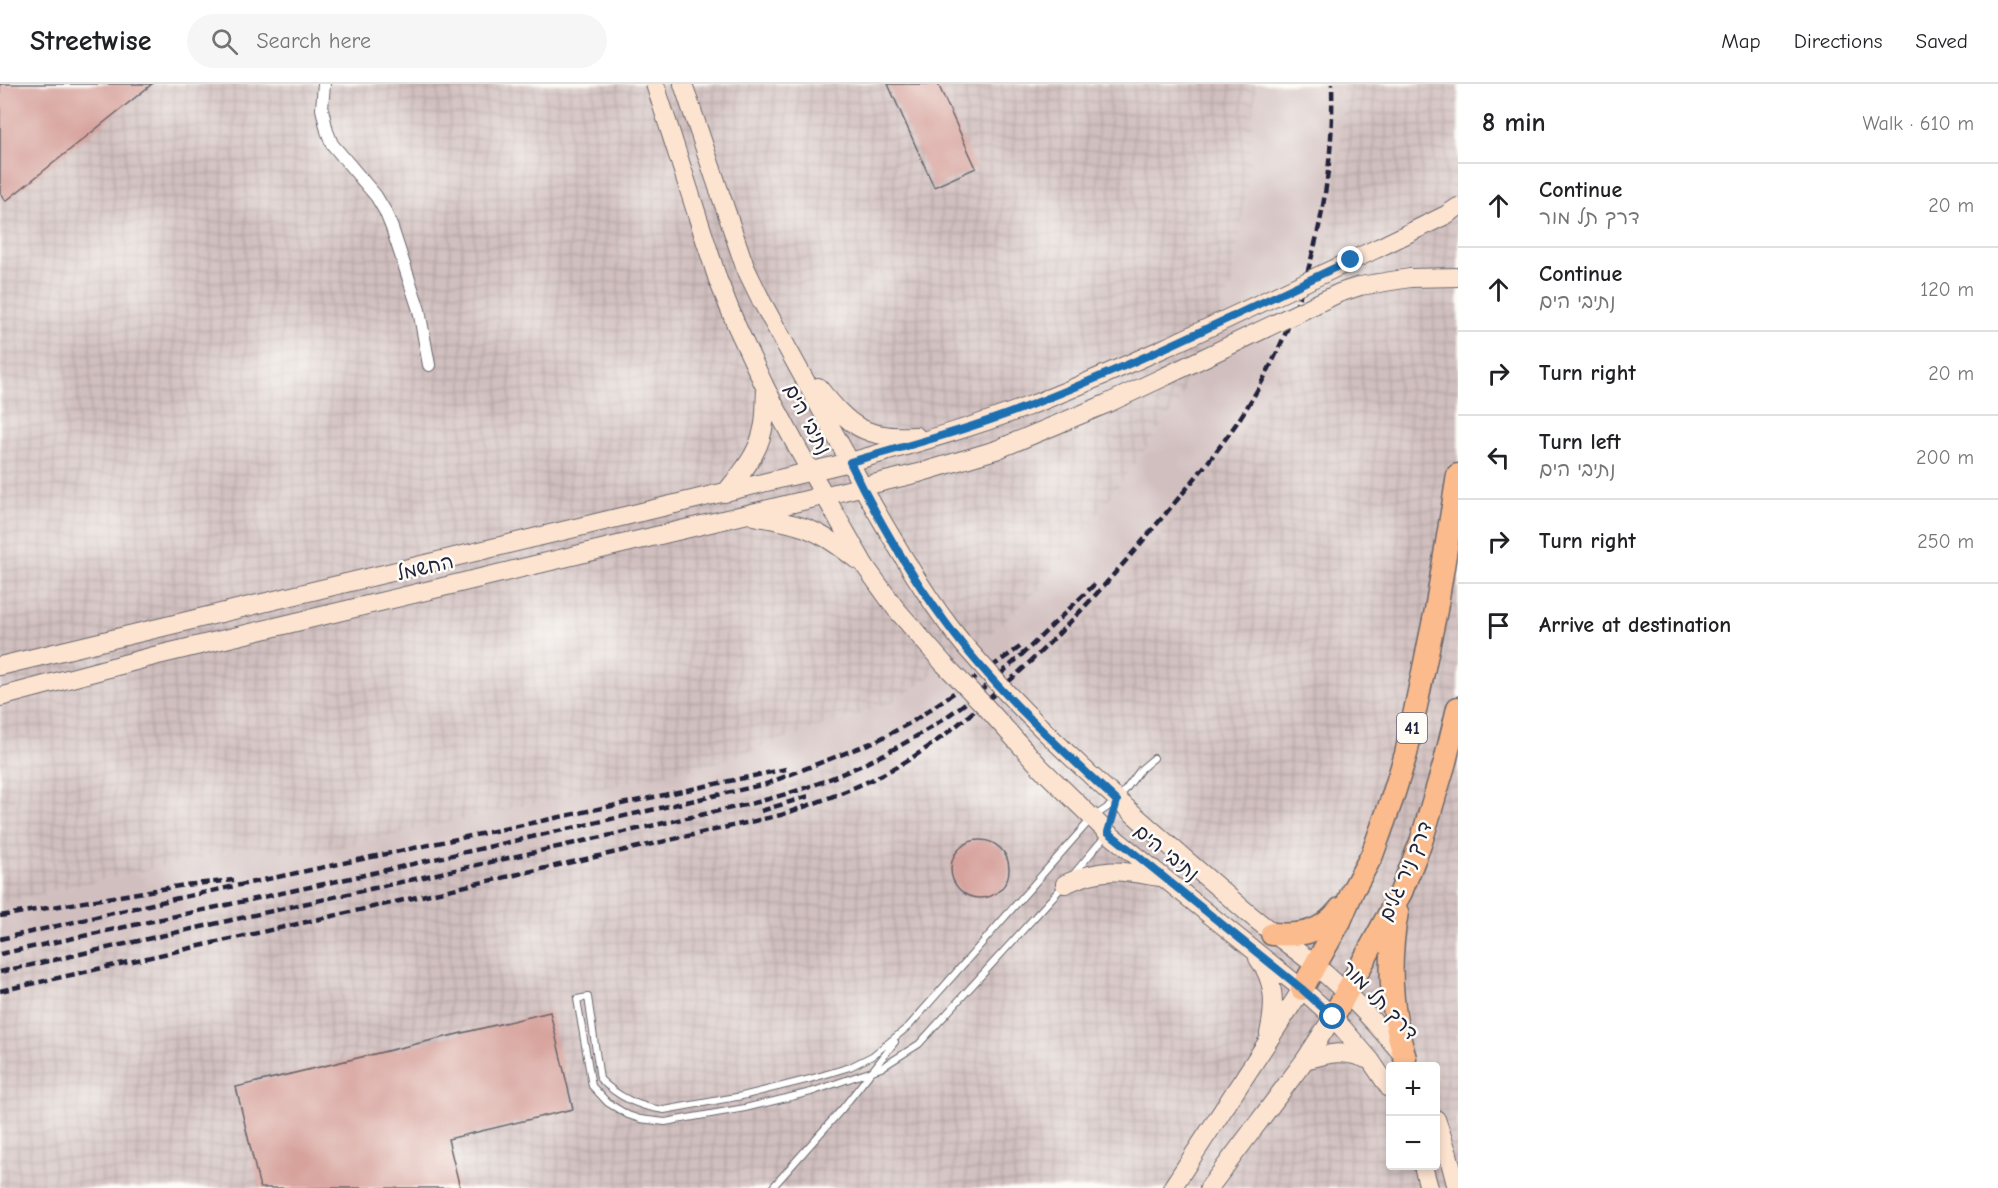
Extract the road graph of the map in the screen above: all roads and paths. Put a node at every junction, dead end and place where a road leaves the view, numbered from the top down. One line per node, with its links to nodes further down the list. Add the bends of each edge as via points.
1 (324, 84): 7 (street, via 322,109 327,131 332,144 385,211 419,310)
2 (655, 84): 8 (street, נתיבי הים, via 718,280)
3 (683, 84): 6 (street, נתיבי הים, via 745,267)
4 (1458, 207): 9 (street, bridge, via 1117,370)
5 (1458, 277): 13 (street, החשמל, bridge, via 1410,278 1339,293 1106,404 996,450)
6 (790, 352): 9 (street, via 841,416 854,425 890,437); 10 (street, נתיבי הים)
7 (429, 365)
8 (766, 389): 11 (street, נתיבי הים); 14 (street, via 764,428 758,447)
9 (947, 434): 10 (street, החשמל)
10 (850, 462): 11 (street, החשמל); 13 (street, נתיבי הים)
11 (811, 472): 14 (street, החשמל); 15 (street, נתיבי הים)
12 (1458, 475): 27 (highway, 41, via 1436,610 1406,754 1372,855)
13 (862, 487): 15 (street, החשמל); 22 (street, נתיבי הים, bridge, via 910,569 965,646 1060,748)
14 (725, 494): 18 (street, החשמל)
15 (824, 496): 16 (street, החשמל); 17 (street, נתיבי הים)
16 (746, 515): 17 (street, via 816,532); 19 (street, החשמל, via 153,656)
17 (865, 566): 23 (street, נתיבי הים, bridge, via 944,664)
18 (0, 666)
19 (0, 697)
20 (1458, 708): 28 (highway, דרך ניר גלים / 41, via 1421,842)
21 (1154, 758): 22 (lane)
22 (1117, 801): 23 (lane); 24 (lane); 29 (street, נתיבי הים)
23 (1092, 818): 24 (street, נתיבי הים); 35 (lane)
24 (1108, 832): 25 (street, נתיבי הים); 26 (lane)
25 (1162, 877): 26 (street, via 1111,870); 30 (street, נתיבי הים)
26 (1065, 884): 40 (lane, via 919,1044)
27 (1353, 890): 29 (highway, via 1329,922 1308,933); 31 (highway, 41)
28 (1401, 892): 33 (highway, דרך ניר גלים / 41); 39 (highway, via 1392,937 1391,981 1395,1018)
29 (1272, 934): 31 (street, נתיבי הים)
30 (1246, 943): 32 (street, נתיבי הים); 36 (street, via 1265,968 1274,993 1274,1013)
31 (1316, 966): 32 (highway, 41); 33 (street, דרך תל מור)
32 (1302, 989): 34 (street); 36 (street)
33 (1347, 994): 34 (highway, 41); 39 (street, דרך תל מור)
34 (1333, 1017): 37 (street); 38 (street)
35 (909, 1026): 40 (lane); 40 (lane, via 872,1056 850,1067 742,1096 664,1110 631,1102 600,1079 588,998 577,999 592,1086 617,1109 640,1119 665,1122 745,1108)
36 (1266, 1044): 45 (street)
37 (1305, 1060): 38 (street, via 1345,1052); 51 (street)
38 (1371, 1060): 41 (street)
39 (1408, 1062)
40 (872, 1072): 46 (lane)
41 (1386, 1083)
42 (1440, 1127): 43 (street)
43 (1453, 1153): 53 (street)
44 (1424, 1170): 52 (street)
45 (1183, 1172): 49 (lane); 50 (street)
46 (781, 1179): 47 (lane); 48 (lane)
47 (772, 1188)
48 (781, 1188)
49 (1166, 1188)
50 (1172, 1188)
51 (1209, 1188)
52 (1429, 1188)
53 (1457, 1188)

